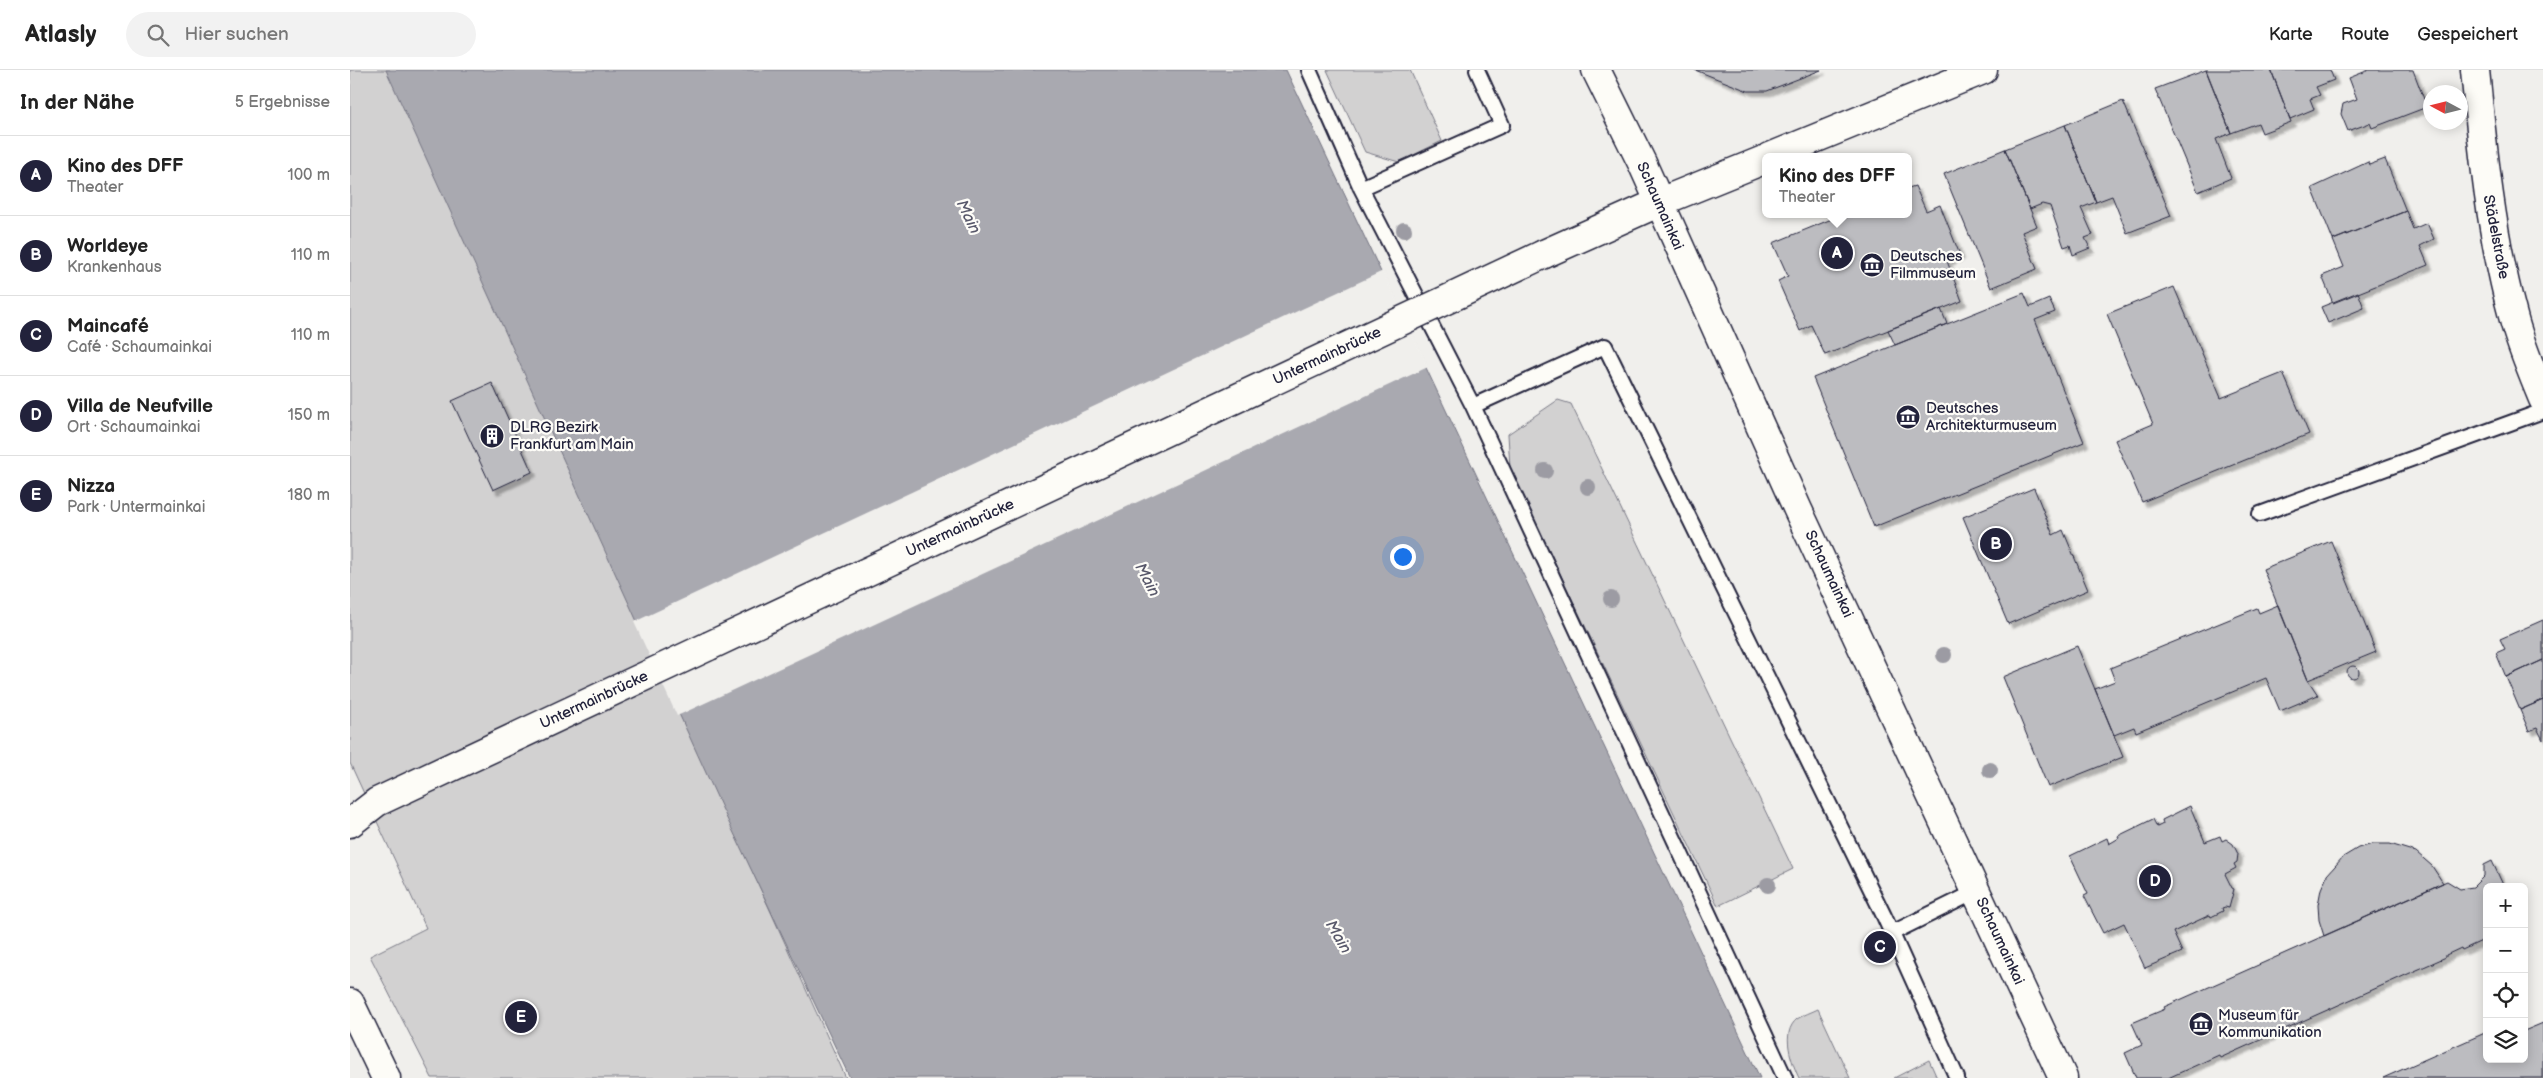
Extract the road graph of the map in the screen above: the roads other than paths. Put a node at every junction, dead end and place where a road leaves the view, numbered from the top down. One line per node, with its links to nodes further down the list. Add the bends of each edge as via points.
1 (1309, 70): 8 (lane)
2 (1477, 70): 8 (lane, via 1502,125)
3 (1596, 70): 9 (main road, Schaumainkai)
4 (1984, 70): 6 (main road)
5 (2475, 70): 10 (main road, Städelstraße, via 2486,185 2502,270 2513,317)
6 (1780, 153)
7 (1762, 161): 9 (main road, Untermainbrücke)
8 (1361, 188): 11 (lane)
9 (1660, 202): 14 (main road, Untermainbrücke, bridge); 17 (main road, Schaumainkai, via 1798,510)
10 (2543, 398)
11 (1473, 406): 18 (lane, via 1605,346); 21 (lane)
12 (2543, 411): 13 (lane)
13 (2260, 514)
14 (378, 802): 15 (main road); 16 (main road)
15 (350, 807)
16 (350, 823)
17 (1977, 891): 18 (lane); 23 (main road, Schaumainkai)
18 (1892, 932): 22 (lane)
19 (350, 1003): 20 (main road)
20 (386, 1078)
21 (1785, 1078)
22 (1957, 1078)
23 (2063, 1078)

